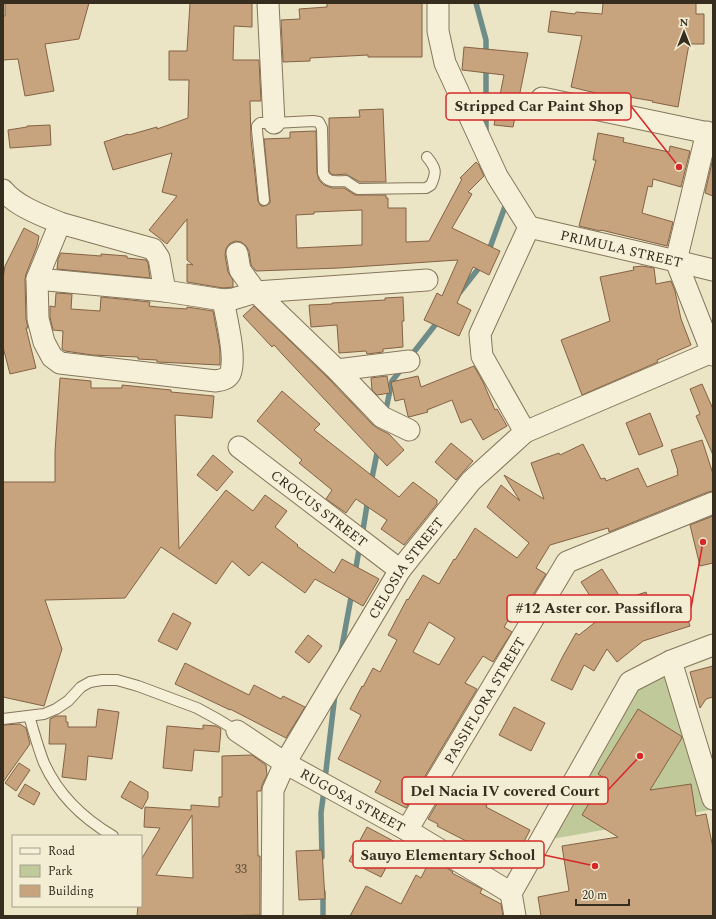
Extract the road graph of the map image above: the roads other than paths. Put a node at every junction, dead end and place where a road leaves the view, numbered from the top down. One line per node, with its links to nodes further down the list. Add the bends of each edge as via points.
1 (268, 3): 4 (street)
2 (438, 3): 10 (street, via 438,32 445,63 497,176)
3 (542, 98): 5 (street)
4 (274, 123): 6 (lane, via 319,122 322,128 325,178 329,181 346,181 358,189 426,188 435,177 434,166); 8 (lane, via 260,123 256,130)
5 (710, 133): 12 (street)
6 (427, 157)
7 (3, 190): 9 (street, via 16,202)
8 (264, 200)
9 (53, 220): 14 (street); 16 (street, via 153,249 159,258)
10 (529, 227): 12 (street, PRIMULA STREET); 23 (street, via 480,334 482,356)
11 (237, 253): 17 (street, via 240,270)
12 (676, 260): 13 (street, PRIMULA STREET); 19 (street)
13 (713, 270)
14 (37, 279): 16 (street); 18 (street, via 38,319 44,342 52,357 60,363 216,381 224,380 229,375 232,364 232,348)
15 (427, 280): 17 (street)
16 (165, 291): 18 (street)
17 (256, 292): 18 (street); 21 (street)
18 (223, 300)
19 (712, 353): 23 (street, CELOSIA STREET)
20 (409, 361): 21 (street)
21 (337, 370): 22 (street, via 382,417)
22 (409, 430)
23 (525, 432): 26 (street, CELOSIA STREET, via 471,481)
24 (238, 447): 26 (street, CROCUS STREET)
25 (713, 503): 34 (street, PASSIFLORA STREET, via 567,562)
26 (400, 570): 32 (street, CELOSIA STREET)
27 (713, 645): 28 (street)
28 (671, 661): 33 (street); 36 (street, via 630,682)
29 (29, 716): 30 (lane); 31 (lane, via 56,710 90,682 117,680 197,708); 35 (lane, via 44,763 60,790 99,828)
30 (3, 719)
31 (236, 731): 32 (street, RUGOSA STREET)
32 (285, 763): 34 (street, RUGOSA STREET); 37 (street, CELOSIA STREET, via 273,790)
33 (713, 799)
34 (407, 830): 36 (street, RUGOSA STREET)
35 (111, 835)
36 (512, 893): 38 (street)
37 (274, 915)
38 (515, 916)

